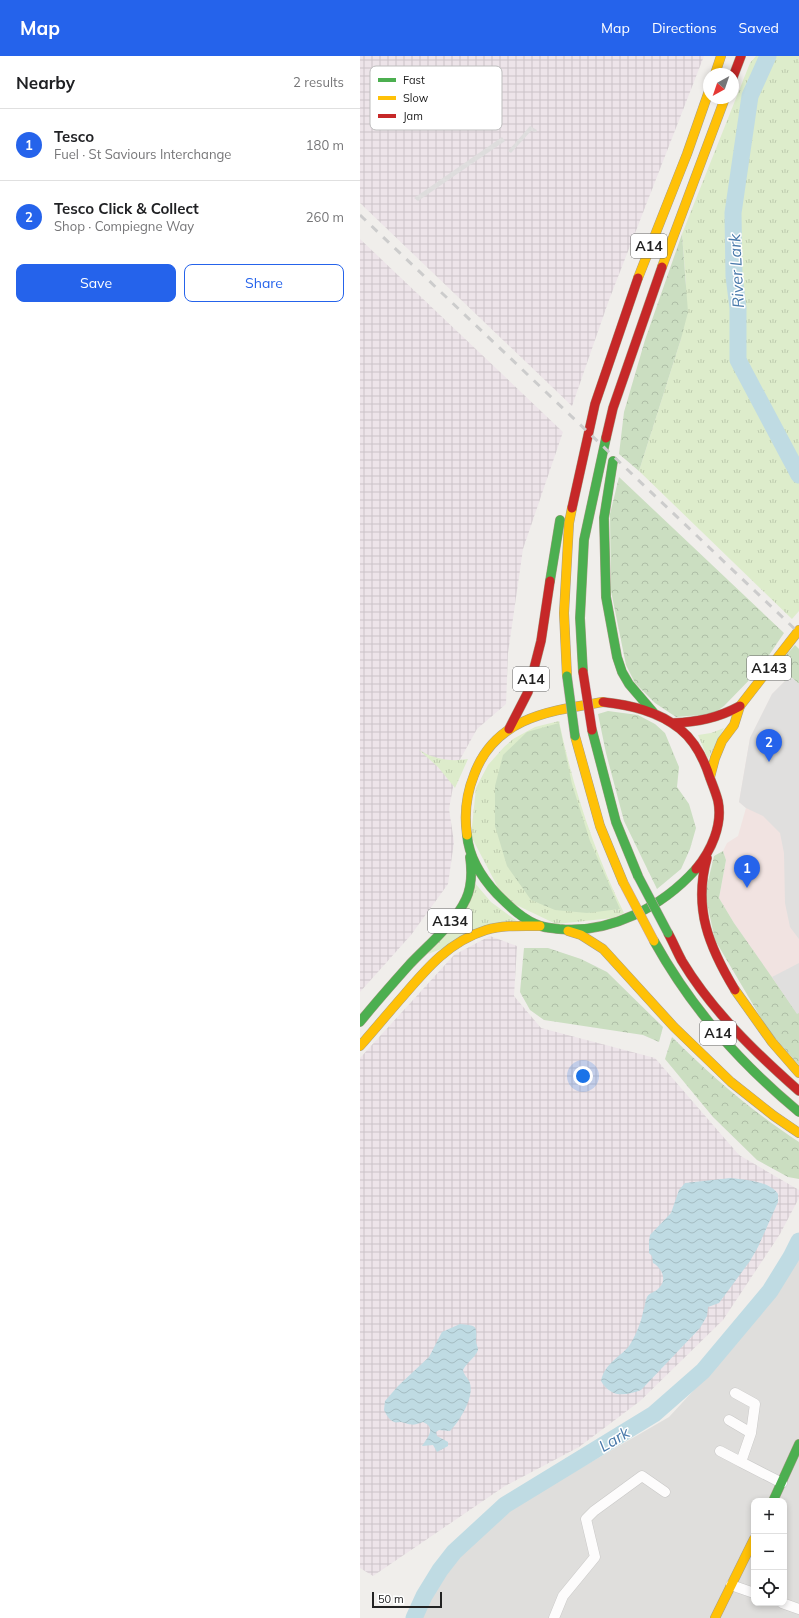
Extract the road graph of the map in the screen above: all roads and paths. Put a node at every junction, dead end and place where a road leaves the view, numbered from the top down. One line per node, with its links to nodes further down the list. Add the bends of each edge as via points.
1 (721, 56): 3 (main road)
2 (741, 56): 4 (main road)
3 (717, 68)
4 (736, 68)
5 (704, 104): 8 (main road, A14, via 646,255)
6 (723, 104): 7 (main road, A14, via 650,298)
7 (626, 373): 9 (main road, A14); 26 (main road, A14, bridge, via 613,408 584,540 580,618 583,672 592,730 616,822 638,876 682,960 743,1038)
8 (595, 404): 10 (main road, A14); 27 (main road, A14, bridge, via 569,523 564,613 567,676 575,736 583,767 600,826 623,882 668,968 730,1047 761,1079)
9 (620, 420)
10 (579, 434)
11 (615, 450): 15 (main road, via 604,518 606,596 622,672)
12 (561, 512): 17 (main road, A14, via 541,641 528,692)
13 (799, 630): 14 (main road, A143)
14 (740, 706): 16 (main road, A143, via 725,715 700,722); 18 (main road, A143, via 734,725 722,741)
15 (655, 714): 16 (main road); 17 (main road, via 633,705 603,702 542,714)
16 (672, 723): 18 (main road, via 698,748)
17 (509, 729): 20 (main road, via 482,758 469,786 464,807 464,823)
18 (710, 777): 19 (main road, via 718,803 718,820)
19 (710, 847): 22 (main road, via 690,877 666,897 630,917 615,922 585,929); 25 (main road, A14, via 702,883 701,902 704,922 712,944 725,972 746,1006)
20 (469, 850): 21 (main road, via 483,876 500,897); 23 (main road, A134, via 471,879 464,904)
21 (541, 926): 22 (main road); 24 (main road, A134, via 486,930 448,948 423,972)
22 (566, 930): 28 (main road, A14, via 581,935 603,950 674,1027 726,1076)
23 (360, 1022)
24 (360, 1046)
25 (799, 1073)
26 (799, 1091)
27 (799, 1112)
28 (799, 1133)
29 (735, 1393): 31 (street, via 755,1404)
30 (729, 1420): 31 (street)
31 (751, 1432): 34 (street)
32 (799, 1444): 35 (main road)
33 (720, 1451): 34 (street)
34 (741, 1462): 35 (street)
35 (782, 1483): 37 (main road)
36 (665, 1492): 43 (street, via 642,1476 586,1519 595,1557 563,1596)
37 (774, 1498)
38 (751, 1545): 39 (main road)
39 (731, 1585): 40 (street); 44 (main road)
40 (751, 1592)
41 (787, 1605): 42 (street)
42 (799, 1609)
43 (554, 1618)
44 (715, 1618)

